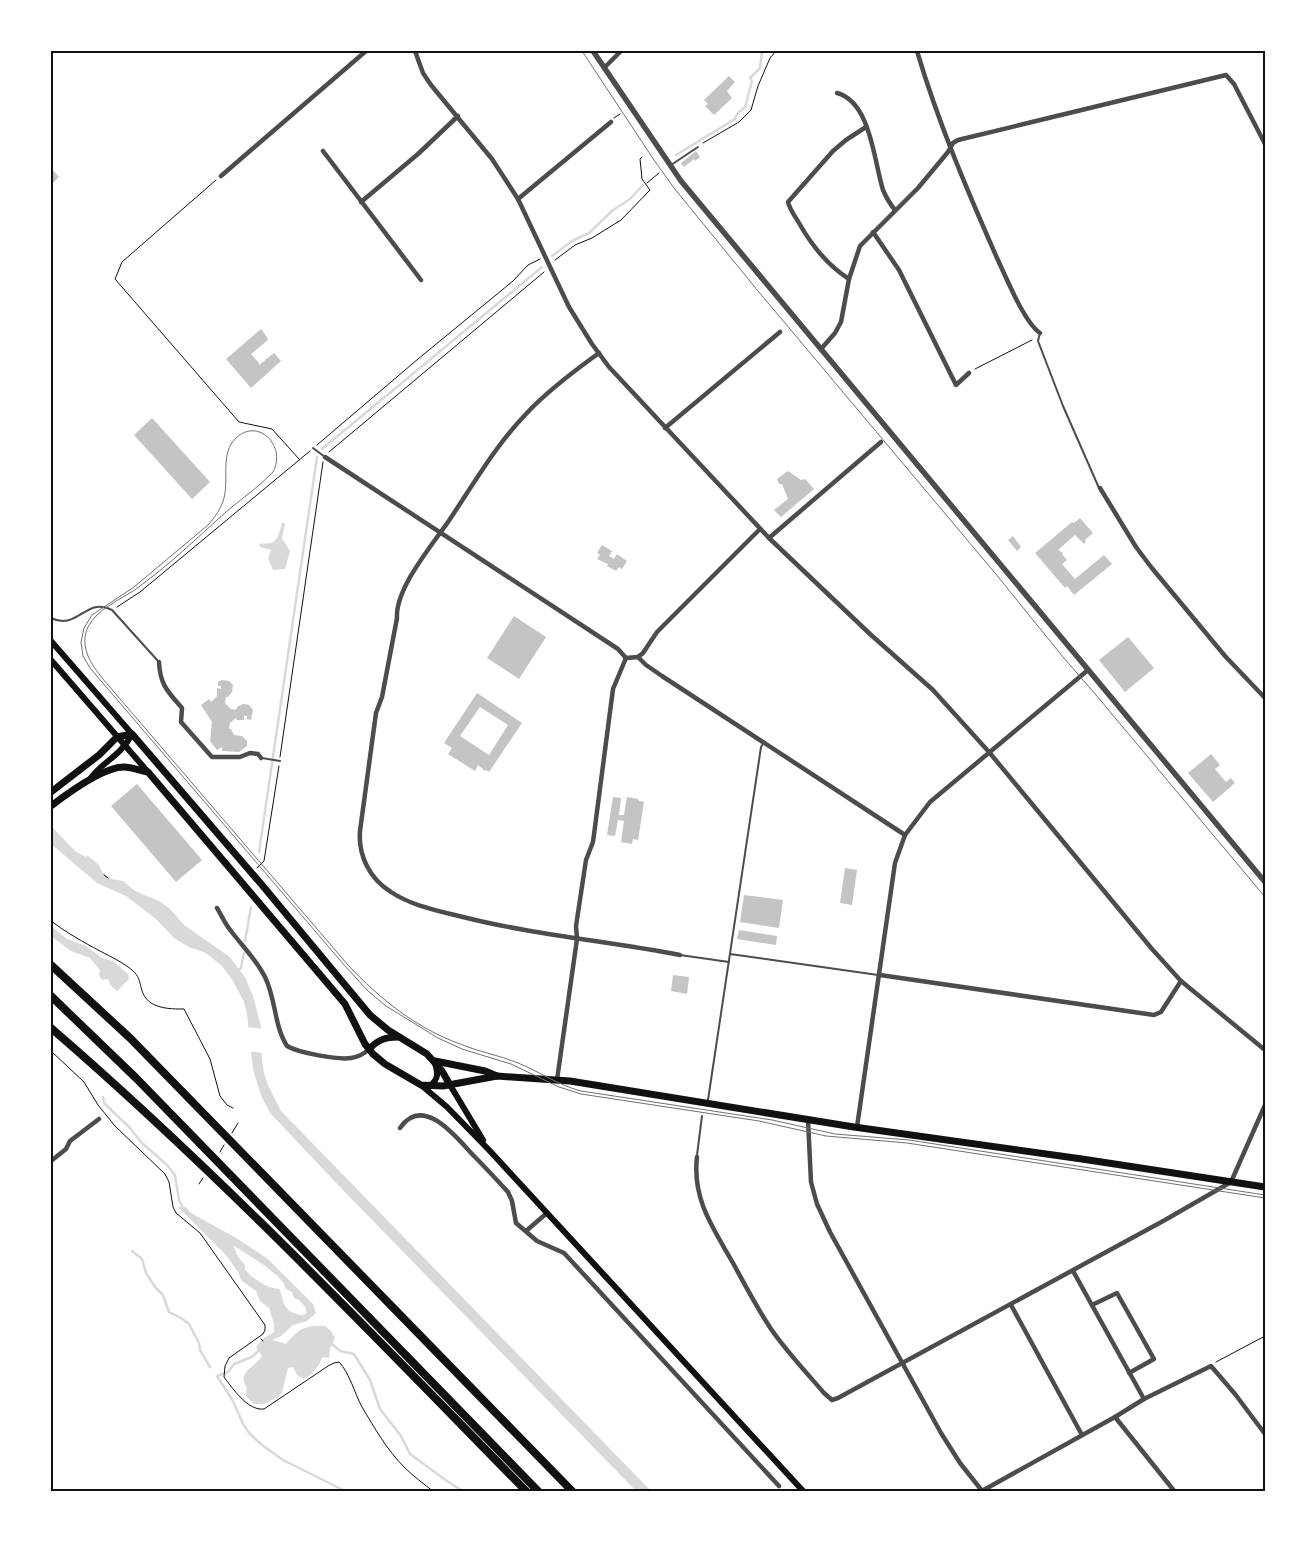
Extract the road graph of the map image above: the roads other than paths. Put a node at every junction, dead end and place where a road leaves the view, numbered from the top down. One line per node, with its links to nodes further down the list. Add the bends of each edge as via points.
1 (366, 51): 16 (street)
2 (415, 51): 8 (street, via 423,73)
3 (593, 51): 6 (street)
4 (621, 51): 6 (street)
5 (917, 51): 13 (street)
6 (604, 68): 15 (street)
7 (837, 93): 10 (street, via 852,101)
8 (458, 116): 17 (street); 18 (street)
9 (611, 122): 17 (street)
10 (866, 127): 19 (street, via 883,189); 21 (street, via 833,151 788,202 810,242 824,259)
11 (1265, 144): 13 (street, via 1234,84 1226,75 958,140)
12 (698, 147): 15 (lane)
13 (950, 149): 19 (street); 24 (street, via 1007,280 1032,328)
14 (323, 151): 18 (street)
15 (669, 166): 25 (street)
16 (221, 176)
17 (518, 199): 26 (street, via 569,307)
18 (362, 202): 22 (street)
19 (895, 210): 20 (street)
20 (873, 232): 21 (street, via 860,246); 27 (street, via 899,270 956,386)
21 (850, 279): 25 (street, via 841,322 836,333)
22 (421, 280)
23 (780, 332): 28 (street)
24 (1040, 333): 32 (lane, via 1038,341 1063,406)
25 (821, 349): 42 (street)
26 (599, 353): 28 (street); 34 (street, via 526,414 494,454)
27 (969, 373)
28 (665, 428): 33 (street)
29 (881, 442): 35 (street)
30 (313, 448): 31 (lane)
31 (325, 457): 34 (street)
32 (1100, 488): 43 (street, via 1151,567 1224,656)
33 (760, 529): 35 (street); 38 (street, via 657,632)
34 (441, 532): 39 (street, via 618,649); 58 (street, via 411,576 396,611 372,738 360,851 376,879 401,898 474,920)
35 (769, 538): 48 (street, via 933,690)
36 (51, 618): 41 (lane, via 72,620 91,607 104,606 112,610)
37 (51, 640): 44 (main road)
38 (638, 657): 39 (street); 46 (street)
39 (626, 658): 58 (street, via 614,689 593,842 586,860 576,926)
40 (51, 660): 45 (main road)
41 (159, 662): 49 (street, via 164,688 182,708 181,722 212,757 240,757 250,753)
42 (1088, 670): 48 (street); 56 (street)
43 (1265, 698)
44 (132, 734): 45 (main road); 47 (main road); 67 (main road, via 370,1016)
45 (118, 737): 47 (main road); 53 (main road)
46 (764, 742): 55 (street); 59 (lane)
47 (125, 746): 51 (main road); 52 (main road)
48 (989, 752): 55 (street, via 930,802); 64 (street)
49 (261, 758): 50 (lane)
50 (280, 761)
51 (148, 772): 52 (main road, via 125,767); 68 (main road, via 345,1004)
52 (90, 779): 54 (main road)
53 (51, 792)
54 (51, 806)
55 (905, 835): 63 (street, via 895,863)
56 (1265, 882)
57 (218, 908): 68 (street, via 266,979 280,1033 287,1046 300,1052 344,1058 356,1057)
58 (577, 939): 60 (street); 72 (street)
59 (730, 954): 61 (lane); 63 (lane)
60 (680, 955): 61 (lane)
61 (729, 962): 76 (lane)
62 (51, 965): 103 (highway, via 130,1038)
63 (880, 975): 64 (street, via 1154,1015 1161,1012); 81 (street)
64 (1181, 981): 69 (street)
65 (51, 996): 102 (highway, via 136,1078)
66 (51, 1028): 101 (highway, via 200,1162)
67 (398, 1037): 68 (main road, via 385,1037); 70 (main road)
68 (369, 1049): 73 (main road, via 385,1064)
69 (1265, 1050)
70 (435, 1061): 71 (main road); 74 (main road); 75 (main road, via 437,1080)
71 (497, 1076): 72 (main road); 74 (main road)
72 (557, 1080): 76 (main road)
73 (421, 1085): 75 (main road); 83 (main road, via 448,1107)
74 (450, 1085): 75 (main road); 83 (main road)
75 (430, 1086)
76 (708, 1102): 80 (main road)
77 (1265, 1106): 86 (street)
78 (702, 1116): 84 (lane)
79 (99, 1119): 85 (street, via 70,1141 66,1149)
80 (808, 1120): 81 (main road); 93 (street, via 811,1182 817,1204)
81 (857, 1127): 86 (main road)
82 (400, 1128): 89 (street, via 408,1119 422,1116 432,1118 449,1129 508,1192 516,1223)
83 (489, 1150): 88 (main road)
84 (697, 1157): 93 (street, via 697,1189 710,1223 767,1323 824,1394 832,1400 838,1398)
85 (51, 1161)
86 (1231, 1182): 87 (main road); 90 (street)
87 (1265, 1187)
88 (547, 1213): 89 (street); 104 (main road)
89 (526, 1231): 99 (street, via 537,1241 564,1253)
90 (1074, 1270): 91 (street); 92 (street)
91 (1011, 1305): 93 (street); 98 (street)
92 (1092, 1305): 94 (street); 94 (street, via 1117,1293 1154,1359)
93 (902, 1363): 100 (street, via 941,1433)
94 (1129, 1373): 95 (street)
95 (1144, 1400): 96 (street); 97 (street, via 1211,1366)
96 (1115, 1417): 98 (street); 105 (street)
97 (1265, 1434)
98 (1082, 1435): 100 (street)
99 (779, 1486)
100 (981, 1491)
101 (528, 1492)
102 (539, 1492)
103 (573, 1492)
104 (804, 1492)
105 (1176, 1492)

